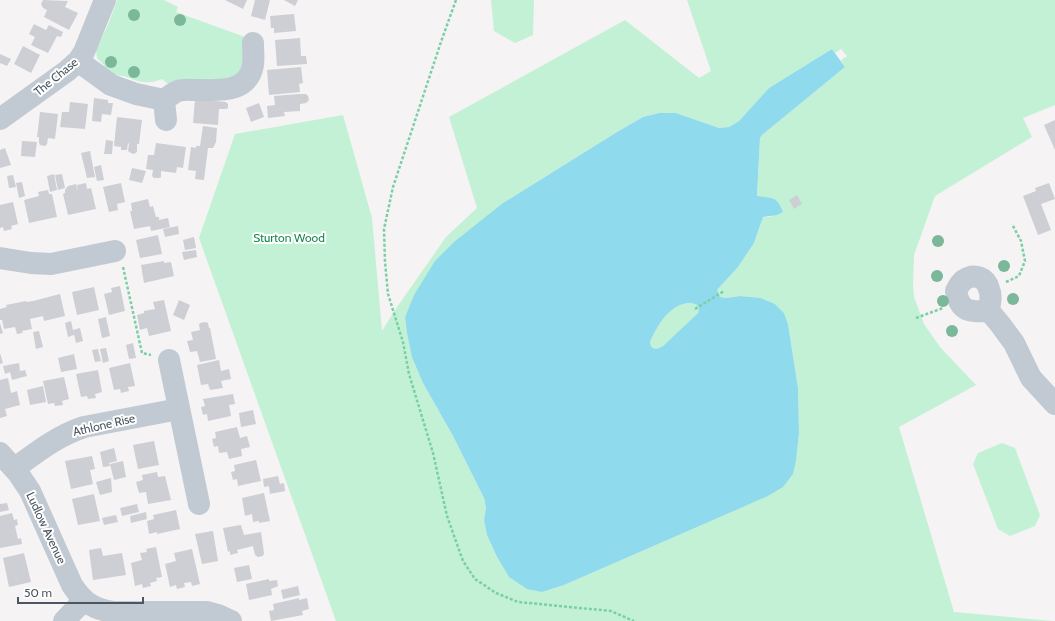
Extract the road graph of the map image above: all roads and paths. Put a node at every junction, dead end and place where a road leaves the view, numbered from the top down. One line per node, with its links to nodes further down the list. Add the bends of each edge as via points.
1 (105, 0): 4 (street, The Chase)
2 (456, 0): 24 (path, via 393,187 384,229 388,294 403,342 408,374 433,453 446,516 463,561 475,579 496,593 518,602 611,611)
3 (253, 43): 4 (street, via 251,72 241,85 226,90 178,91 165,110 136,94 111,85)
4 (78, 61): 5 (street, The Chase)
5 (0, 120)
6 (1012, 224): 9 (path, via 1021,241 1024,261 1019,276)
7 (114, 251): 8 (street, via 51,264); 15 (path, via 123,267 142,352)
8 (0, 258)
9 (989, 288): 11 (street, via 984,279 975,276 963,280 956,291); 13 (street)
10 (724, 290): 12 (path)
11 (958, 302): 13 (street, via 965,309 975,312); 14 (path)
12 (695, 309)
13 (989, 311): 16 (street, via 1014,344 1031,378)
14 (916, 318)
15 (169, 360): 17 (street)
16 (1055, 404)
17 (179, 409): 19 (street, Athlone Rise, via 84,427 70,432 46,445); 20 (street)
18 (0, 452): 19 (street, Ludlow Avenue)
19 (15, 468): 21 (street, Ludlow Avenue, via 30,491 72,585)
20 (199, 504)
21 (84, 600): 22 (street); 23 (street, Ludlow Avenue, via 100,610 113,612 207,612)
22 (64, 621)
23 (231, 621)
24 (634, 621)

